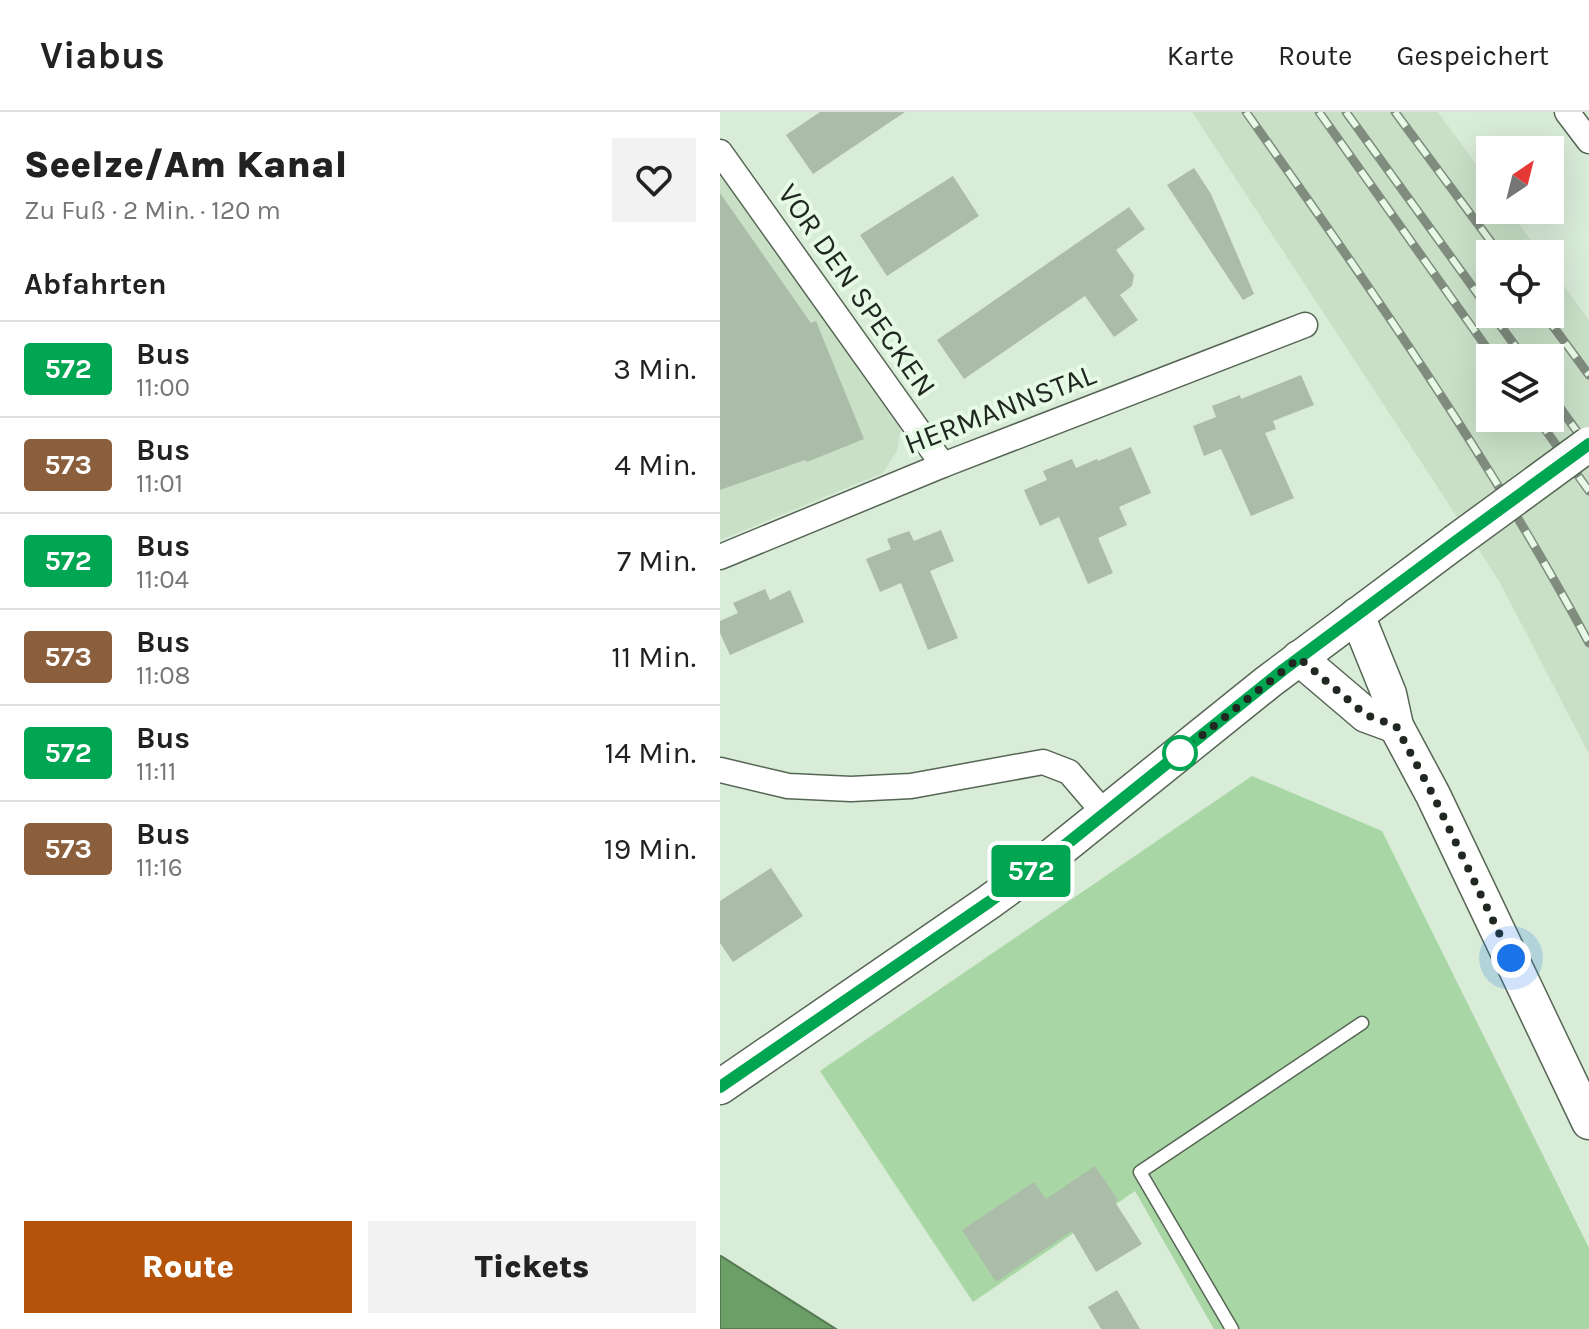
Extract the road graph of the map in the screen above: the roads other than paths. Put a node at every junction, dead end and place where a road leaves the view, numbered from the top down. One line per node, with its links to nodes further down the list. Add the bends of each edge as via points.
1 (1567, 112): 2 (street)
2 (1589, 141)
3 (720, 152): 6 (street, VOR DEN SPECKEN)
4 (1305, 325): 6 (street, HERMANNSTAL)
5 (1589, 444): 8 (main road, bridge)
6 (943, 465): 7 (street, HERMANNSTAL)
7 (720, 557)
8 (1357, 615): 9 (main road); 10 (main road, via 1389,694)
9 (1299, 658): 10 (main road, via 1366,715); 12 (main road)
10 (1396, 726): 15 (main road)
11 (720, 770): 12 (street, via 788,786 851,789 911,786 1043,762 1069,772)
12 (1105, 814): 14 (main road, via 989,902)
13 (1362, 1023): 16 (lane, via 1140,1172)
14 (720, 1087)
15 (1589, 1122)
16 (1232, 1329)

